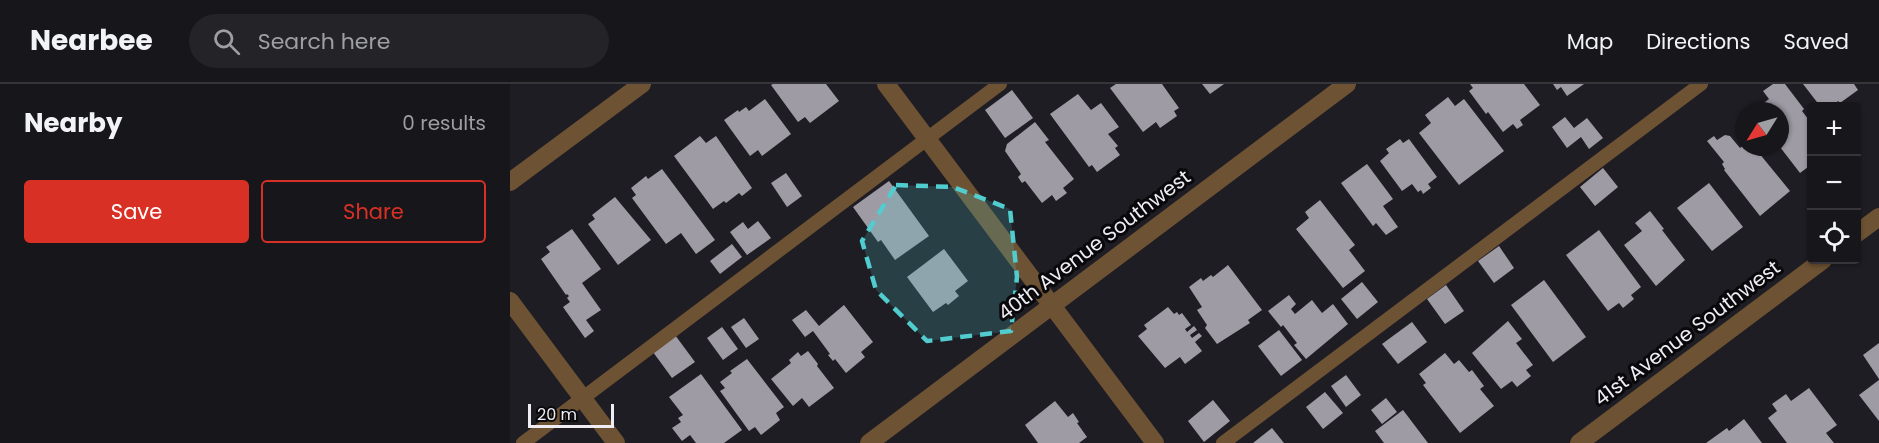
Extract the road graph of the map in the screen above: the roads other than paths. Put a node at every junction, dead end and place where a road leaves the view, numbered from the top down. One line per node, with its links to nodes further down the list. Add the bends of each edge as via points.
1 (642, 84): 7 (street)
2 (886, 84): 6 (street)
3 (1000, 84): 6 (lane)
4 (1347, 84): 12 (street, 40th Avenue Southwest)
5 (1701, 84): 18 (lane)
6 (927, 139): 12 (street); 13 (lane)
7 (510, 182)
8 (1879, 217): 9 (street)
9 (1861, 231)
10 (1817, 264): 19 (street, 41st Avenue Southwest)
11 (510, 301): 13 (street)
12 (1052, 305): 16 (street, 40th Avenue Southwest); 17 (street)
13 (583, 398): 14 (lane); 15 (street)
14 (523, 443)
15 (616, 443)
16 (869, 443)
17 (1155, 443)
18 (1223, 443)
19 (1579, 443)

